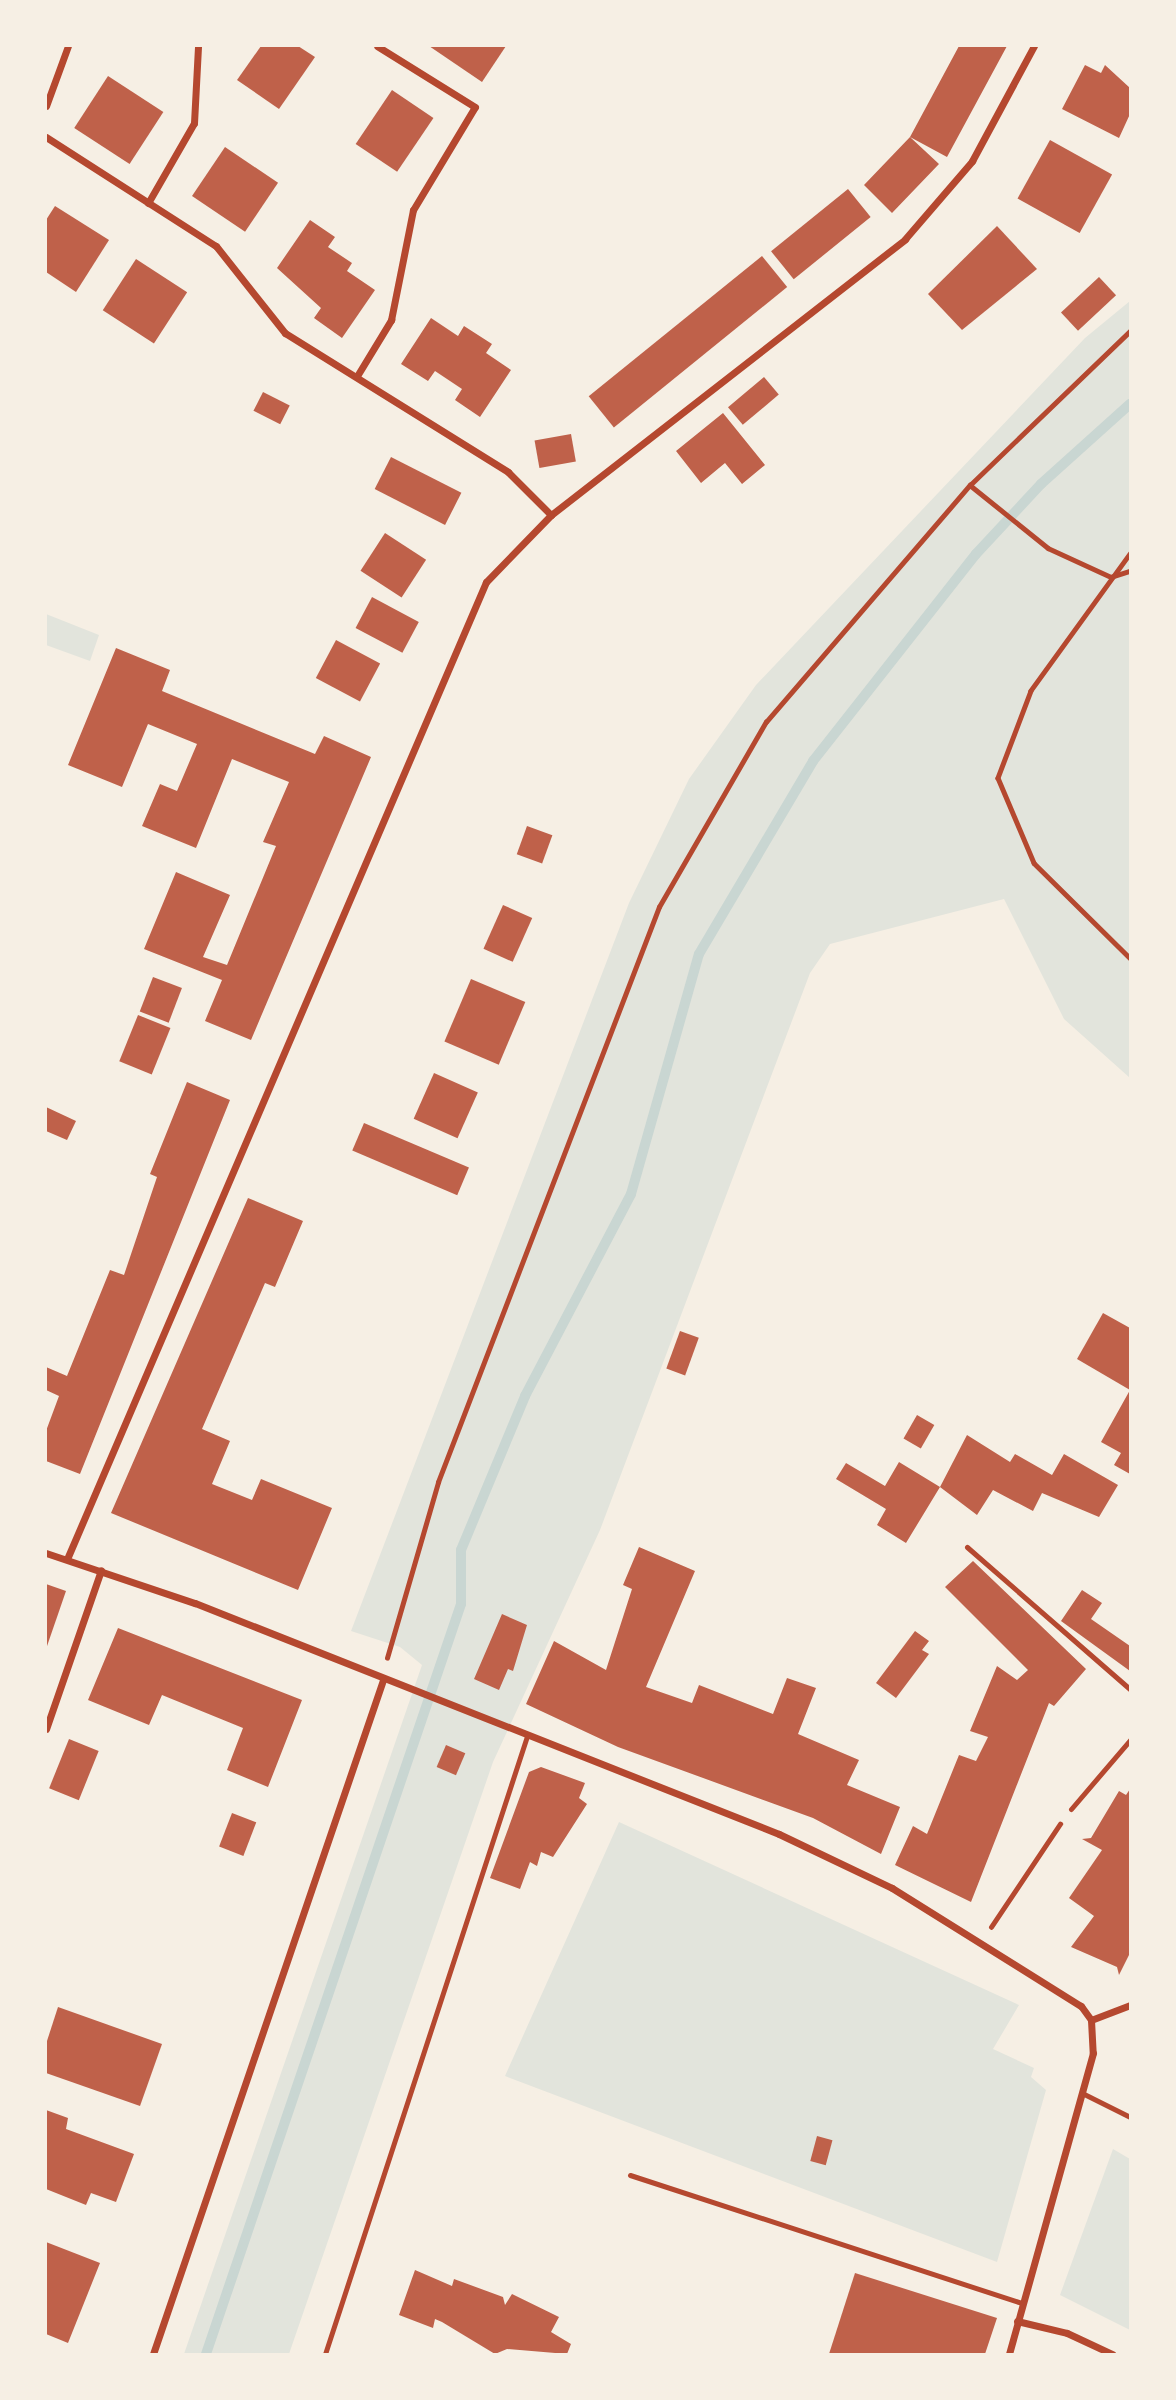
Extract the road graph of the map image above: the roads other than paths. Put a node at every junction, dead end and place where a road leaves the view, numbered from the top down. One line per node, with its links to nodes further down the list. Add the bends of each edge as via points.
1 (68, 46): 5 (street)
2 (198, 46): 7 (street, via 194,123)
3 (377, 46): 8 (street, via 475,107 414,210 391,320)
4 (1034, 46): 9 (street, via 972,161 905,239)
5 (46, 106)
6 (46, 137): 7 (street)
7 (148, 203): 8 (street, via 233,261 256,302 285,333)
8 (357, 376): 9 (street, via 519,480)
9 (551, 514): 12 (street, via 506,554 472,610)
10 (967, 1548): 15 (lane)
11 (46, 1553): 12 (street)
12 (67, 1559): 13 (street)
13 (101, 1570): 14 (street); 16 (street)
14 (383, 1680): 17 (street); 27 (street)
15 (1130, 1689)
16 (46, 1729)
17 (527, 1736): 21 (street, via 779,1834 982,1939 1081,2006); 28 (lane)
18 (1130, 1740): 19 (lane)
19 (1071, 1809)
20 (1130, 2005): 21 (street)
21 (1091, 2020): 22 (street, via 1093,2053)
22 (1084, 2094): 23 (lane); 25 (street)
23 (1130, 2117)
24 (630, 2175): 25 (lane)
25 (1021, 2303): 26 (street)
26 (1017, 2321): 29 (street); 30 (street, via 1067,2333)
27 (153, 2354)
28 (325, 2354)
29 (1009, 2354)
30 (1112, 2354)

